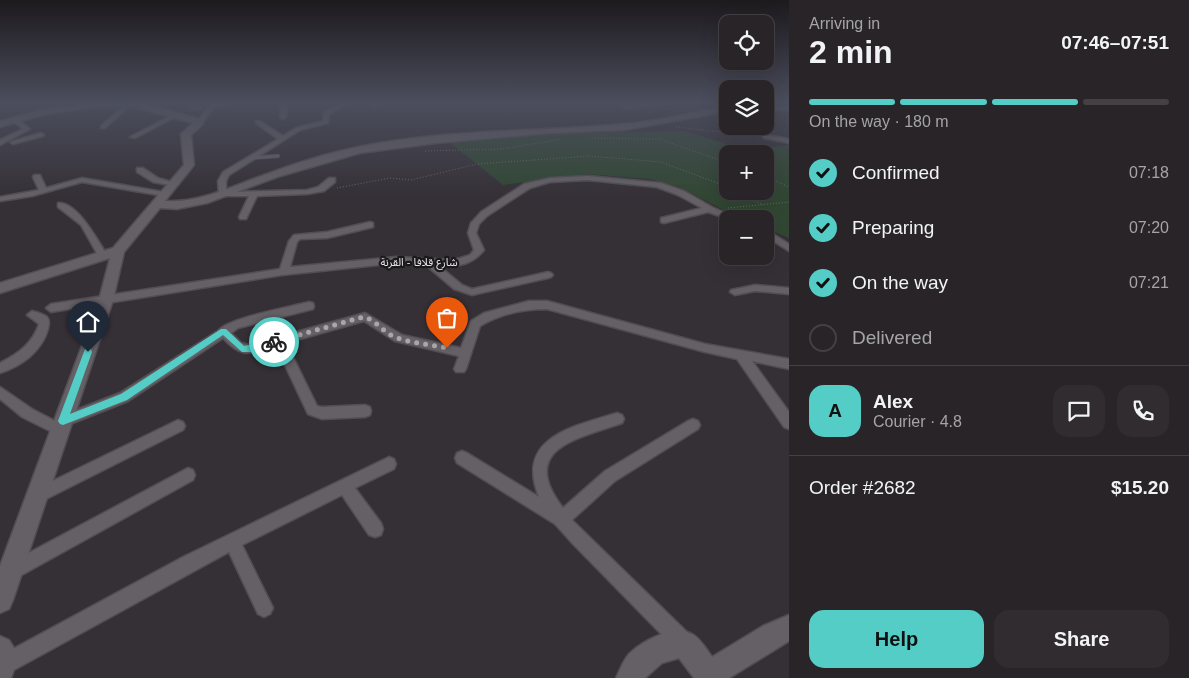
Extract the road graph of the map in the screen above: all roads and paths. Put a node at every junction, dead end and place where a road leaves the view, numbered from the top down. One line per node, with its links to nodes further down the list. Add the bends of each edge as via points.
1 (18, 134): 16 (street)
2 (138, 134): 9 (street)
3 (186, 134): 28 (main road, via 189,165)
4 (274, 134): 13 (street)
5 (292, 134): 13 (street)
6 (510, 134): 15 (main road)
7 (734, 134): 10 (path)
8 (41, 135): 16 (street)
9 (133, 136)
10 (766, 137): 14 (street)
11 (564, 138): 15 (path, via 502,149 429,152 419,150)
12 (582, 138): 19 (path, via 659,140)
13 (283, 140): 18 (street)
14 (789, 141)
15 (411, 143): 29 (main road, via 359,150)
16 (0, 144)
17 (278, 156): 18 (lane)
18 (251, 158): 29 (street, via 224,176)
19 (719, 160)
20 (140, 170): 28 (street, via 156,180)
21 (37, 177): 27 (street)
22 (332, 180): 26 (street)
23 (774, 180): 25 (path)
24 (719, 183): 26 (path, via 661,162 589,156 477,164 411,180 390,178)
25 (789, 187)
26 (322, 189): 30 (street)
27 (43, 190): 28 (street, via 82,180); 31 (street)
28 (164, 194): 29 (main road, via 191,204); 43 (main road)
29 (222, 194): 30 (street)
30 (253, 195): 38 (street)
31 (0, 198)
32 (753, 200): 35 (path)
33 (789, 202): 35 (path)
34 (61, 205): 43 (street, via 84,224)
35 (763, 205): 36 (path)
36 (709, 209): 37 (street, شارع قلافا - القرنة); 39 (street); 44 (street, شارع قلافا - القرنة, via 682,192 652,183 588,178 540,181 527,186 477,220 472,233 479,250 472,258 455,263)
37 (719, 213)
38 (243, 217)
39 (664, 220)
40 (370, 226): 45 (street, via 296,238)
41 (774, 238): 42 (street)
42 (789, 248)
43 (110, 253): 47 (main road); 50 (main road)
44 (426, 261): 45 (street, شارع قلافا - القرنة, via 389,260); 46 (street, via 458,288 472,292)
45 (284, 272): 50 (street, شارع قلافا - القرنة)
46 (548, 275)
47 (0, 288)
48 (789, 291): 49 (street, via 755,288)
49 (735, 292)
50 (106, 299): 52 (street, شارع قلافا - القرنة); 66 (main road)
51 (309, 306): 54 (street)
52 (51, 308)
53 (32, 315): 59 (street, via 42,319 44,324 32,348)
54 (223, 331): 55 (street, via 242,349); 66 (street, via 124,397)
55 (279, 341): 56 (street, via 365,317 399,338); 62 (street, via 311,408 322,413)
56 (466, 352): 57 (street, via 472,328 479,321 537,304); 60 (street)
57 (741, 355): 58 (street); 64 (street)
58 (789, 364)
59 (0, 368)
60 (460, 369)
61 (0, 392): 66 (street, via 27,413)
62 (365, 411)
63 (617, 419): 73 (street, via 563,438 544,454 540,480 547,498)
64 (789, 423)
65 (693, 425): 73 (street, via 610,476)
66 (61, 426): 72 (main road)
67 (178, 426): 72 (street)
68 (462, 458): 73 (street)
69 (389, 464): 71 (street)
70 (188, 475): 76 (street)
71 (345, 486): 74 (street); 75 (street)
72 (37, 496): 76 (main road)
73 (562, 519): 80 (street)
74 (375, 529)
75 (232, 541): 78 (street); 81 (street)
76 (8, 574): 77 (main road)
77 (0, 597)
78 (264, 608)
79 (789, 628): 82 (main road, via 772,635)
80 (685, 644): 82 (main road); 83 (main road, via 661,648 650,654 640,662)
81 (1, 662)
82 (710, 676)
83 (630, 678)

